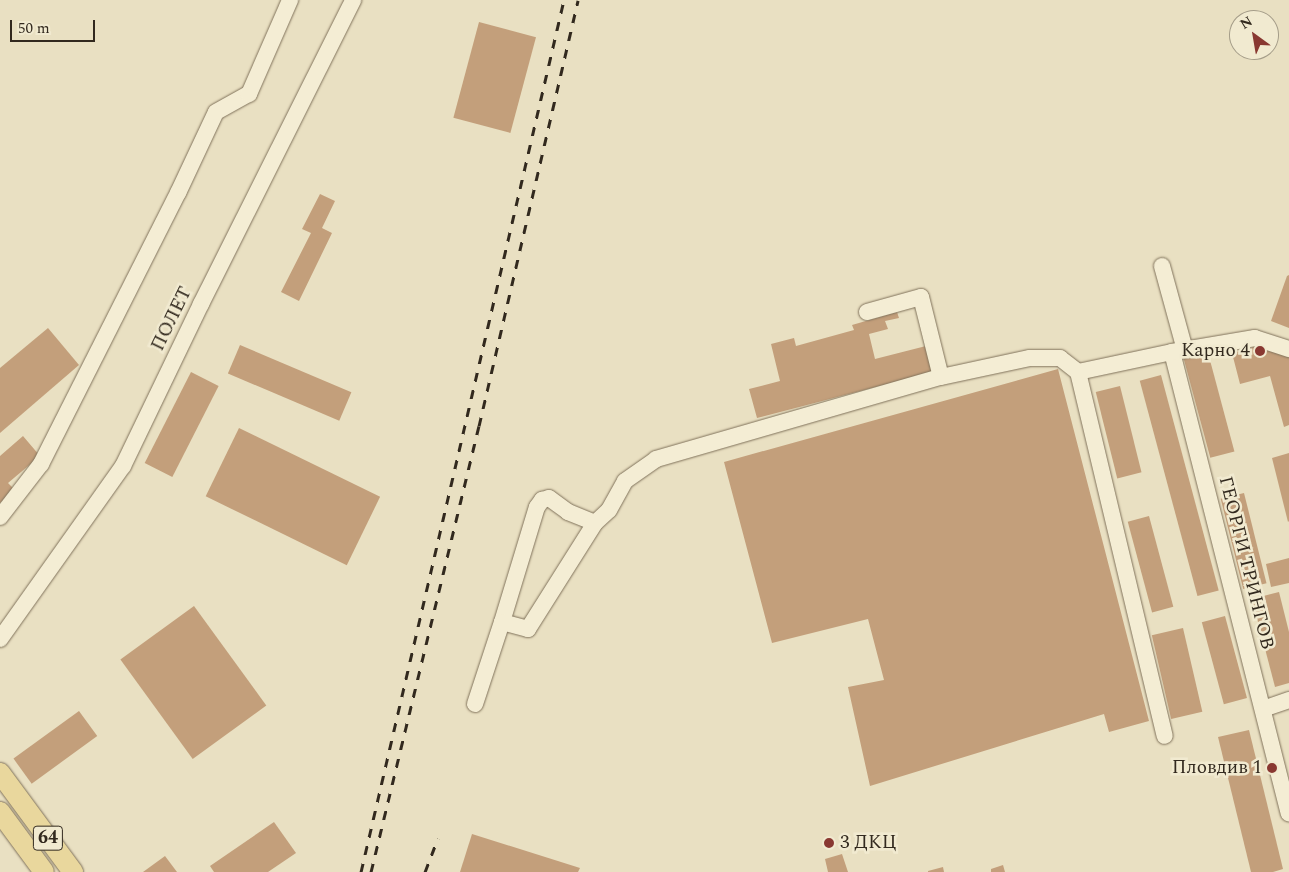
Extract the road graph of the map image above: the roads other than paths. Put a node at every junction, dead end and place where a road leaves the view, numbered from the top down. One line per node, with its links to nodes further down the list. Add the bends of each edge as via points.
1 (290, 0): 9 (street, via 249,94 216,112 41,464)
2 (352, 0): 12 (street, ПОЛЕТ, via 123,466)
3 (1162, 266): 6 (street, ГЕОРГИ ТРИНГОВ)
4 (867, 312): 8 (street, via 921,296)
5 (1289, 349): 6 (street, via 1255,338)
6 (1178, 351): 7 (street); 15 (street, ГЕОРГИ ТРИНГОВ)
7 (1078, 372): 8 (street, via 1060,358 1030,358); 16 (street)
8 (941, 377): 10 (street, via 656,459 625,481 609,510)
9 (0, 517)
10 (595, 523): 11 (street, via 528,628); 11 (street, via 568,512 549,498 542,500 537,507)
11 (502, 622): 14 (street)
12 (0, 639)
13 (1289, 700): 15 (street)
14 (475, 704)
15 (1263, 709): 18 (street, ГЕОРГИ ТРИНГОВ)
16 (1165, 736)
17 (0, 773): 21 (main road, 64)
18 (1289, 813)
19 (2, 815): 20 (main road, 64)
20 (44, 872)
21 (73, 872)

